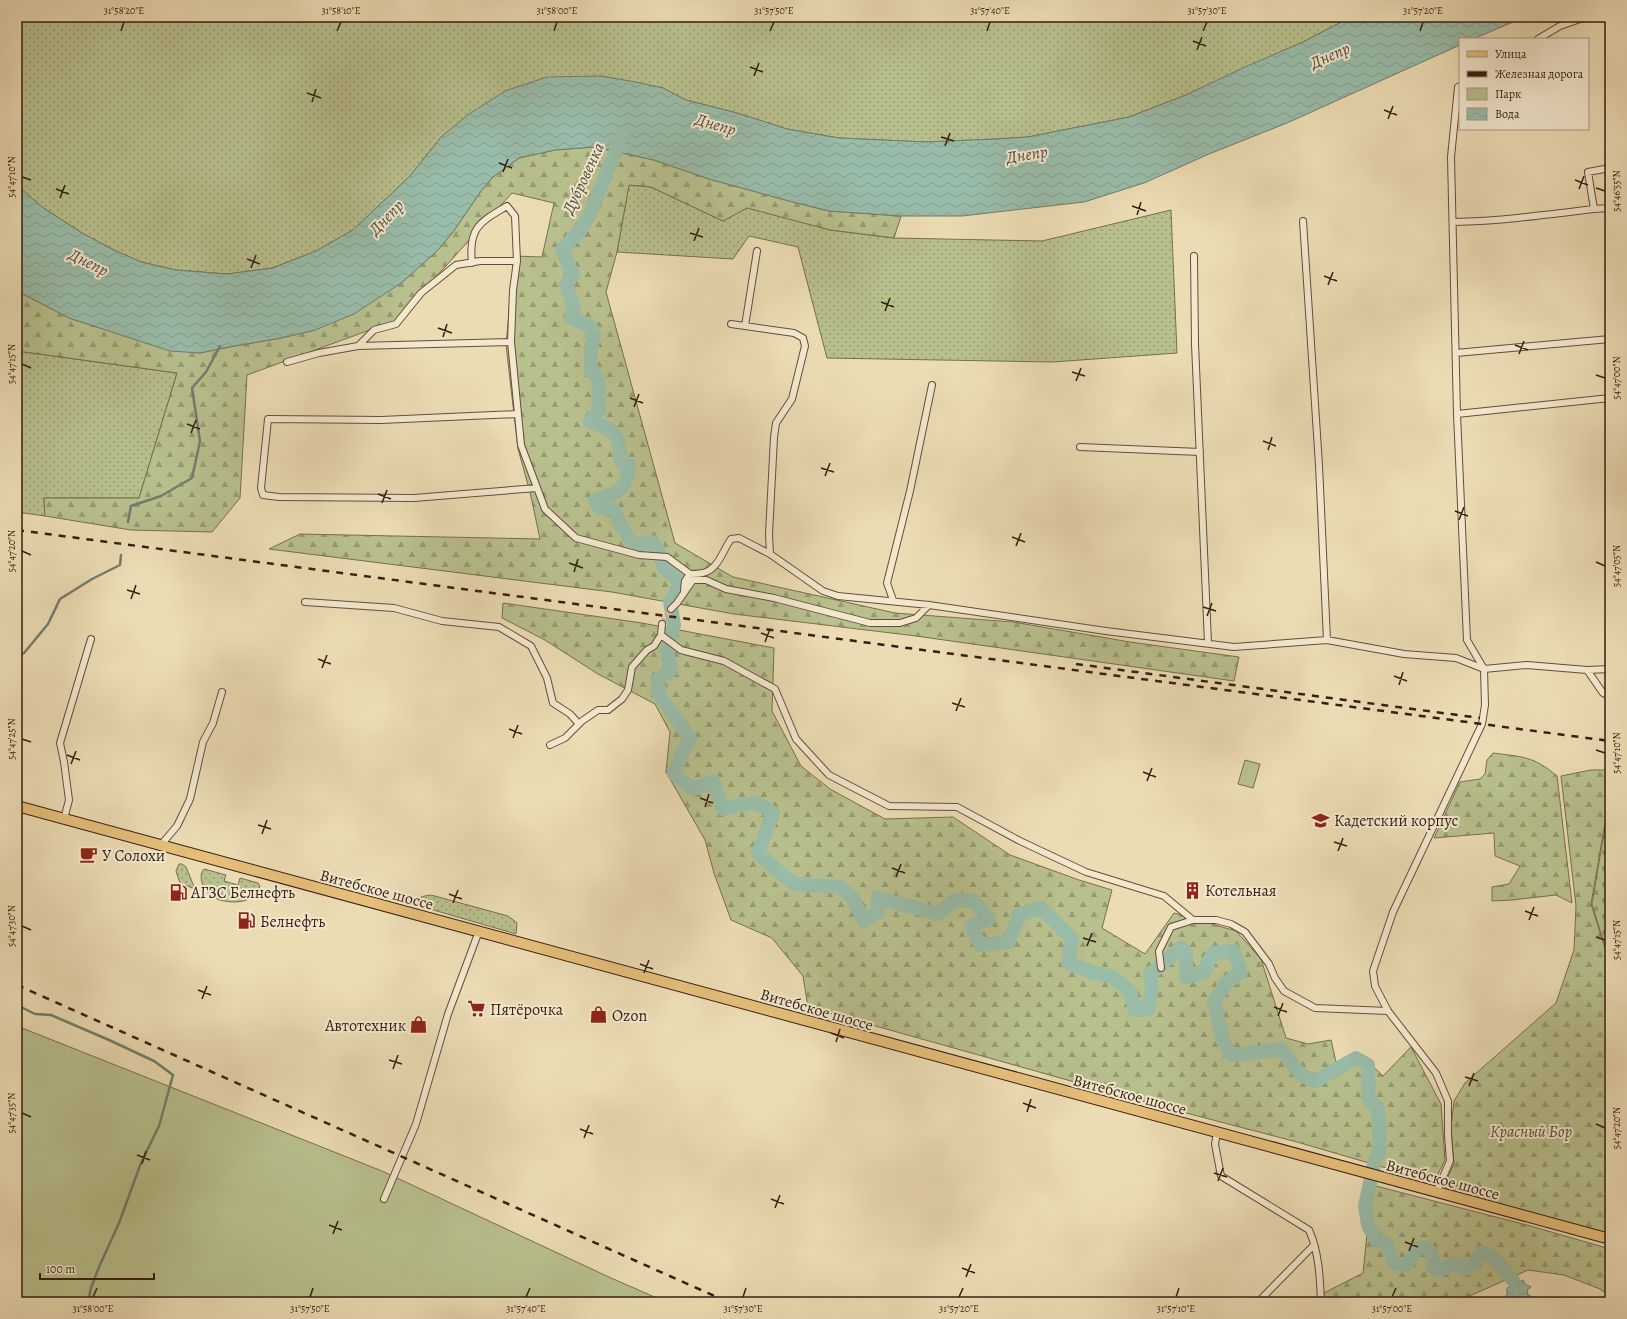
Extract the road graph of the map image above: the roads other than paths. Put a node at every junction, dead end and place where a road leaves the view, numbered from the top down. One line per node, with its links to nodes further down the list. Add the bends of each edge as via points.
1 (1586, 17): 2 (street, via 1560,26)
2 (1540, 38)
3 (1459, 86): 8 (street, via 1451,157)
4 (1610, 168): 6 (street, via 1588,172)
5 (1610, 208): 6 (street)
6 (1594, 209): 8 (street, via 1528,218)
7 (1303, 221): 37 (street, via 1319,465)
8 (1453, 222): 18 (street)
9 (757, 251): 14 (street)
10 (1194, 256): 25 (street)
11 (517, 261): 12 (street); 12 (street, via 515,216 507,206 477,226 471,248); 16 (street)
12 (472, 263): 17 (street, via 456,265 438,278 421,293 396,324 374,330)
13 (731, 324): 14 (street)
14 (745, 326): 27 (street, via 794,333 803,338 804,346 792,399 776,423)
15 (1610, 340): 18 (street)
16 (511, 342): 17 (street); 22 (street)
17 (358, 346): 19 (street)
18 (1456, 353): 23 (street)
19 (287, 362)
20 (932, 385): 30 (street, via 910,491 887,583)
21 (1610, 398): 23 (street)
22 (518, 414): 26 (street, via 521,445); 26 (street, via 381,420 268,419 261,488 263,495 279,497 406,498)
23 (1457, 414): 39 (street, via 1466,640)
24 (1080, 447): 25 (street)
25 (1200, 452): 38 (street)
26 (537, 488): 28 (street, via 545,509 576,538 639,554 667,557)
27 (770, 554): 28 (street, via 739,538 731,539 716,564 707,572); 30 (street, via 824,591 838,596 868,600)
28 (690, 574): 29 (street, via 685,581)
29 (684, 591): 32 (street, via 693,580 706,580 726,589 774,598 870,623 900,624 916,618); 33 (street)
30 (893, 600): 32 (street)
31 (305, 602): 44 (street, via 394,608 442,621 499,627 531,646 547,678 553,703 570,714)
32 (929, 605): 38 (street)
33 (671, 609)
34 (662, 624): 35 (street)
35 (661, 635): 44 (street, via 654,646 632,667 628,690 622,699 608,710 598,710); 49 (street, via 681,650 724,661 775,689 796,739 829,775 889,806 957,807 1020,841 1086,872 1164,896)
36 (91, 639): 47 (street, via 60,743 69,800)
37 (1327, 640): 38 (street, via 1234,646); 39 (street, via 1404,654 1456,658)
38 (1208, 643)
39 (1484, 669): 41 (street, via 1526,665); 52 (street, via 1485,705 1482,724 1393,912 1373,971 1375,986)
40 (1610, 669): 41 (street)
41 (1587, 670): 43 (street, via 1603,693)
42 (222, 692): 48 (street, via 213,722 203,742 190,799 177,826)
43 (1610, 696)
44 (579, 724): 45 (street, via 565,738)
45 (550, 744)
46 (17, 806): 47 (main road, Витебское шоссе)
47 (64, 820): 48 (main road, Витебское шоссе)
48 (160, 846): 50 (main road, Витебское шоссе)
49 (1193, 920): 51 (street, via 1172,927 1159,951); 52 (street, via 1216,920 1231,924 1245,932 1269,964 1284,991 1315,1008)
50 (479, 931): 53 (main road, Витебское шоссе); 55 (street, via 448,1014 416,1124)
51 (1161, 968)
52 (1388, 1011): 54 (street, via 1436,1073 1448,1101 1450,1161)
53 (1217, 1133): 54 (main road, Витебское шоссе); 57 (street, via 1215,1144 1221,1176 1309,1230)
54 (1436, 1193): 56 (main road, Витебское шоссе)
55 (384, 1199)
56 (1610, 1240)
57 (1314, 1245): 58 (street); 59 (street)
58 (1258, 1302)
59 (1321, 1302)

